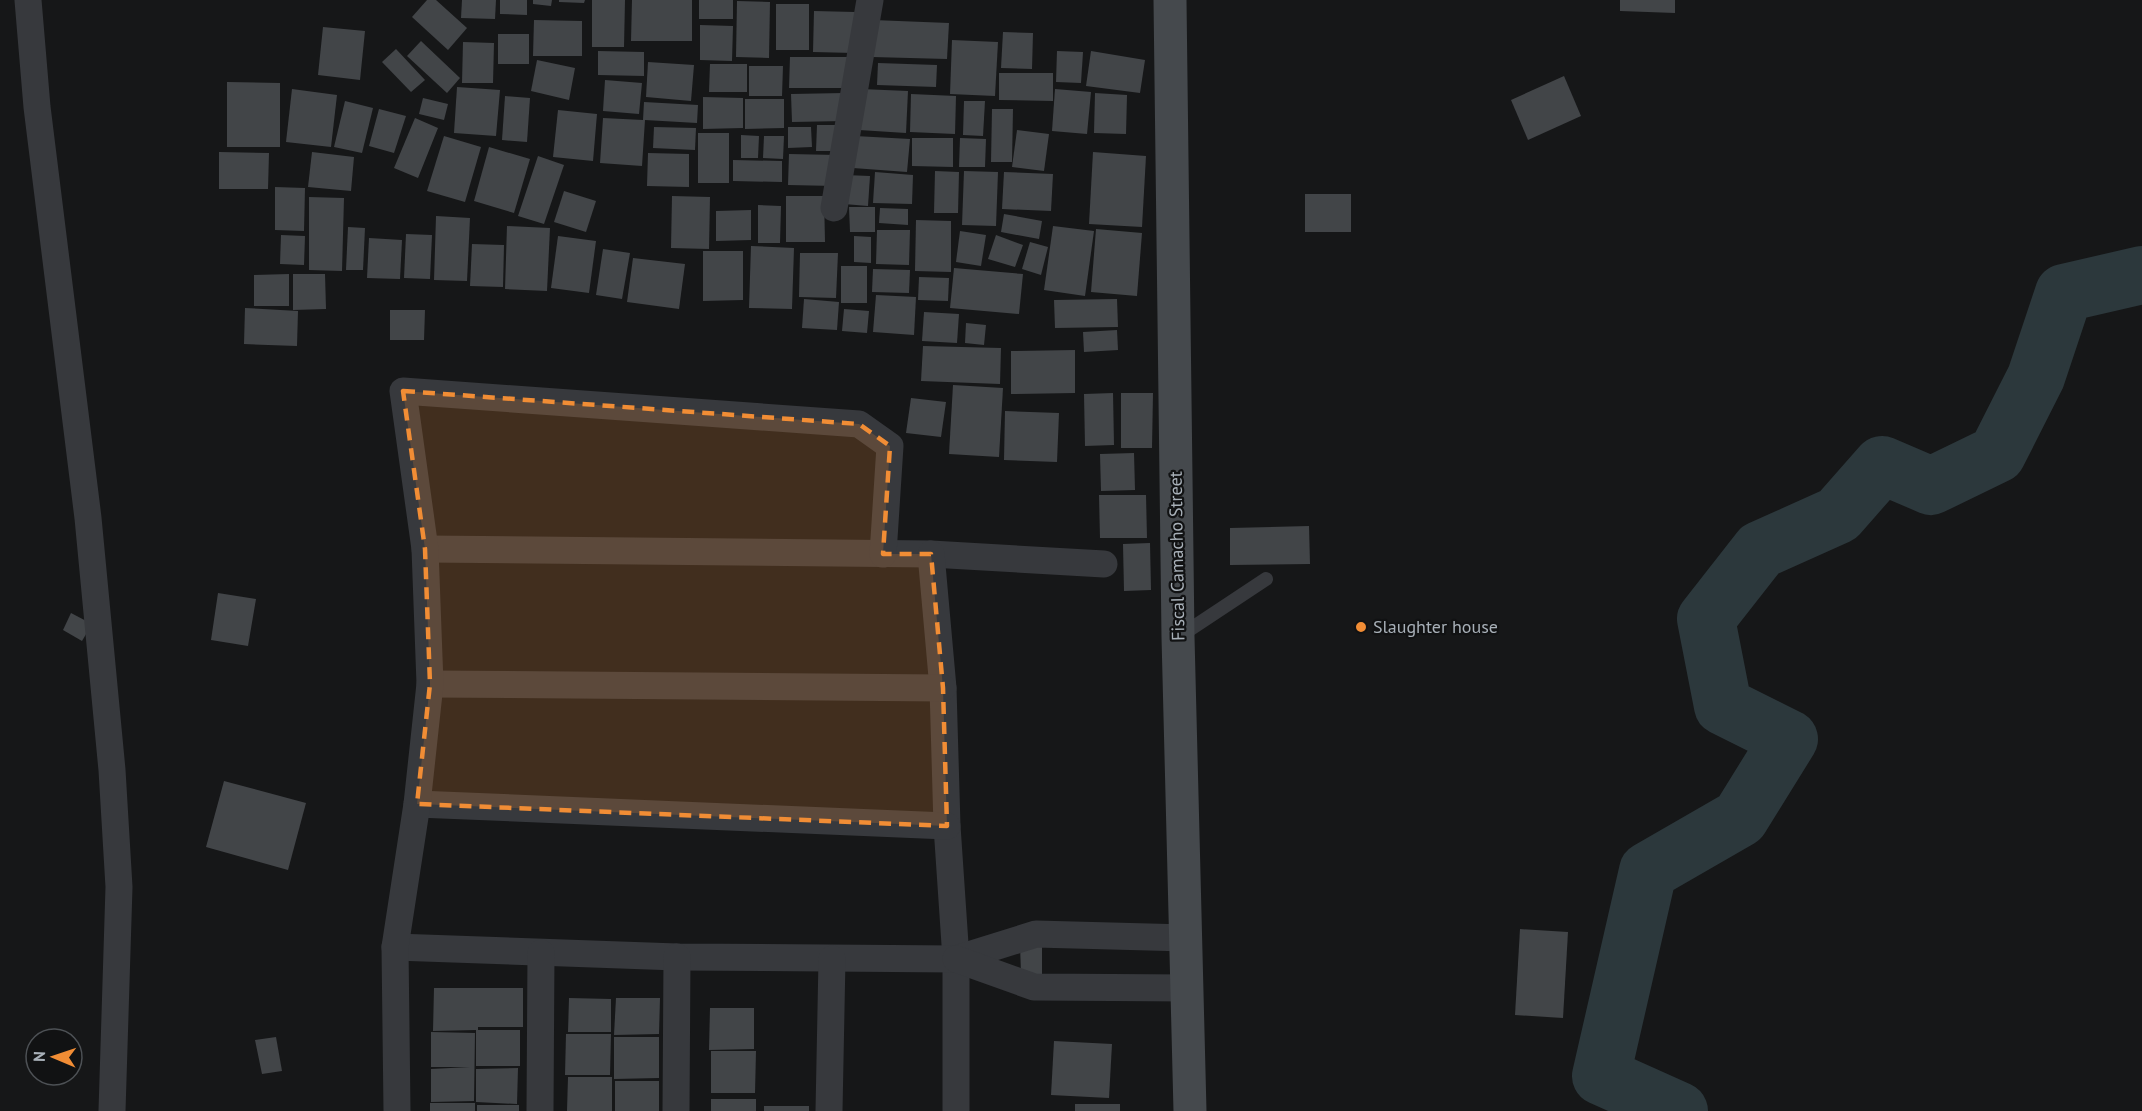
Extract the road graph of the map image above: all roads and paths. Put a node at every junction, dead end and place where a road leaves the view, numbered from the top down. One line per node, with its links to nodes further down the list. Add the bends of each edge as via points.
1 (28, 0): 22 (street, via 88,519 112,770 119,887)
2 (870, 0): 4 (street)
3 (1170, 0): 10 (street, Fiscal Camacho Street)
4 (834, 207)
5 (425, 549): 6 (street); 6 (street, via 403,391 859,424 890,446); 11 (street)
6 (883, 554): 7 (street)
7 (931, 554): 8 (street); 12 (street)
8 (1104, 564)
9 (1266, 579): 10 (lane)
10 (1178, 637): 15 (street, Fiscal Camacho Street)
11 (430, 684): 12 (street); 13 (street)
12 (943, 688): 14 (street)
13 (417, 804): 14 (street); 16 (street)
14 (947, 826): 19 (street)
15 (1187, 939): 19 (street, via 1036,934); 21 (street, Fiscal Camacho Street)
16 (395, 947): 17 (street); 23 (street)
17 (541, 953): 18 (street); 24 (street)
18 (677, 957): 20 (street); 25 (street)
19 (956, 958): 20 (street); 21 (street, via 1034,987); 27 (street)
20 (832, 959): 26 (street)
21 (1189, 988): 28 (street, Fiscal Camacho Street)
22 (112, 1111)
23 (397, 1111)
24 (540, 1111)
25 (676, 1111)
26 (829, 1111)
27 (956, 1111)
28 (1190, 1111)

